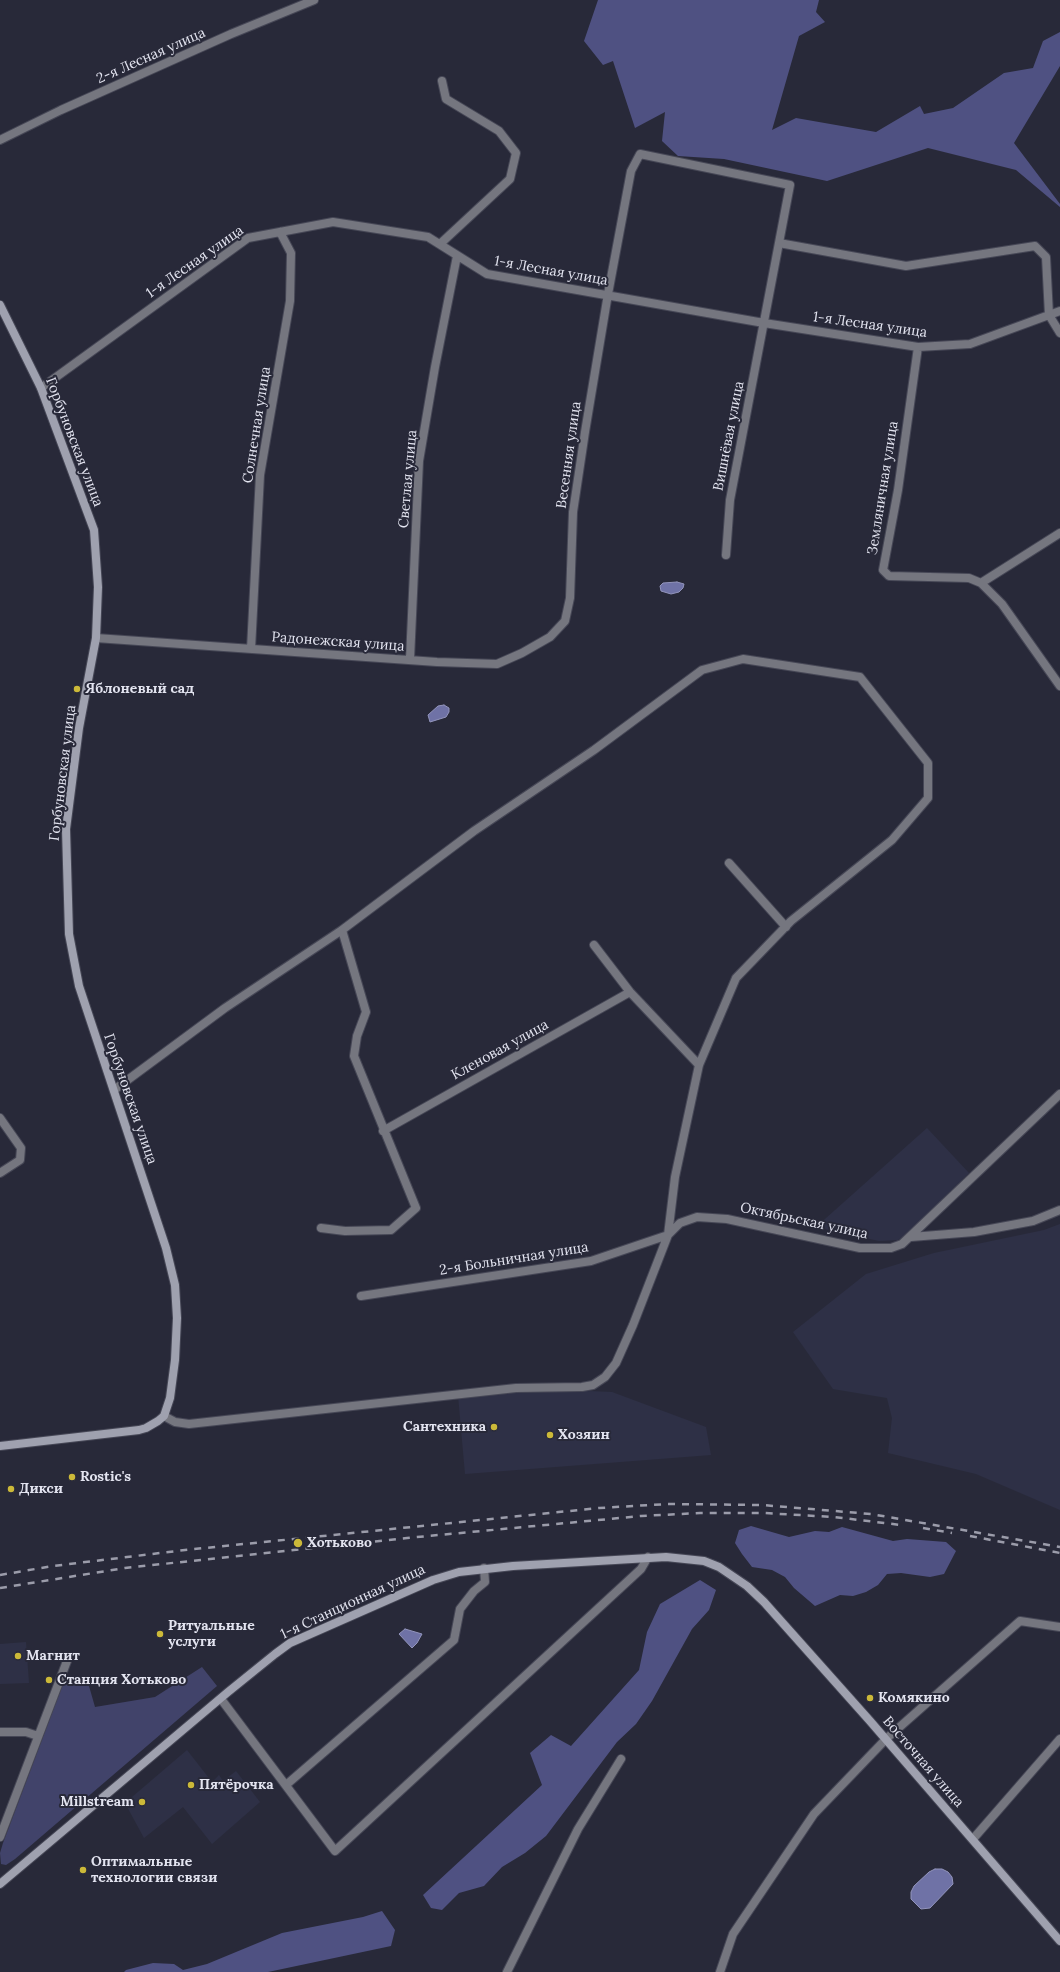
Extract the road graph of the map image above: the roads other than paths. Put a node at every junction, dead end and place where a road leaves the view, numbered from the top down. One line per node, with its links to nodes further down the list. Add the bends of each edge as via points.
1 (314, 0): 3 (street, 2-я Лесная улица, via 231,34)
2 (442, 81): 6 (street, via 446,98 499,131 516,153 510,179)
3 (0, 140)
4 (280, 232): 6 (street, 1-я Лесная улица, via 333,222 428,237); 15 (street, 1-я Лесная улица, via 248,238); 21 (street, Солнечная улица, via 291,253 290,301 260,475)
5 (779, 243): 8 (street, Весенняя улица, via 790,185 640,154 631,171); 11 (street, via 906,266 1035,246 1046,257); 12 (street, Вишнёвая улица)
6 (440, 244): 7 (street, 1-я Лесная улица)
7 (458, 256): 8 (street, 1-я Лесная улица, via 487,274); 22 (street, Светлая улица, via 419,461)
8 (608, 294): 12 (street, 1-я Лесная улица); 19 (street, Весенняя улица, via 573,512 570,598)
9 (0, 305): 15 (main road, Горбуновская улица)
10 (1060, 311): 11 (street, 1-я Лесная улица)
11 (1050, 315): 13 (street); 14 (street, 1-я Лесная улица, via 970,344)
12 (764, 323): 14 (street, 1-я Лесная улица); 17 (street, Вишнёвая улица, via 730,500)
13 (1060, 333)
14 (918, 347): 18 (street, Земляничная улица, via 898,490 883,570 889,576 969,578)
15 (41, 388): 20 (main road, Горбуновская улица, via 94,530 98,587)
16 (1060, 532): 18 (street)
17 (726, 555)
18 (981, 583): 23 (street, Земляничная улица, via 1002,604)
19 (565, 621): 22 (street, Радонежская улица, via 550,637 496,664)
20 (96, 638): 21 (street, Радонежская улица); 30 (main road, Горбуновская улица, via 79,728 66,828 69,934 79,986)
21 (251, 649): 22 (street, Радонежская улица)
22 (410, 659)
23 (1060, 686)
24 (729, 862): 25 (street)
25 (786, 927): 26 (street, via 892,840 928,798 928,763 860,677 743,659 702,670 594,750 474,831); 29 (street, via 736,978)
26 (342, 930): 30 (street, via 225,1008); 33 (street, via 366,1012 357,1036 354,1056)
27 (594, 945): 28 (street)
28 (630, 992): 29 (street); 33 (street, Кленовая улица)
29 (699, 1065): 37 (street, via 675,1176)
30 (114, 1090): 40 (main road, Горбуновская улица, via 166,1248 176,1293 178,1318 175,1366)
31 (1060, 1094): 38 (street, Октябрьская улица)
32 (0, 1118): 34 (street, via 21,1148 20,1160)
33 (383, 1131): 36 (street, via 416,1208 392,1230 345,1231)
34 (0, 1173)
35 (1060, 1210): 38 (street, via 1032,1221 974,1232)
36 (321, 1228)
37 (668, 1235): 38 (street, Октябрьская улица, via 680,1223 697,1217 727,1219 860,1248 891,1248); 39 (street, 2-я Больничная улица, via 591,1261); 40 (street, Октябрьская улица, via 625,1345 605,1377 593,1385 516,1388 189,1424 175,1422)
38 (911, 1237)
39 (361, 1296)
40 (164, 1416): 41 (main road, via 139,1430)
41 (0, 1446)
42 (648, 1557): 43 (main road, 1-я Станционная улица); 44 (main road, 1-я Станционная улица); 53 (street, via 641,1569 334,1851)
43 (704, 1561): 50 (main road, Восточная улица, via 733,1575 764,1602)
44 (484, 1568): 47 (main road, 1-я Станционная улица, via 433,1580 290,1644); 53 (street, via 485,1582 460,1609 454,1640)
45 (1060, 1627): 50 (street, via 1020,1621)
46 (67, 1661): 49 (street)
47 (221, 1699): 53 (street); 56 (main road, 1-я Станционная улица)
48 (0, 1732): 49 (street, via 26,1732)
49 (38, 1736): 54 (street)
50 (886, 1739): 55 (main road, Восточная улица); 59 (street, via 814,1814 733,1934)
51 (1060, 1740): 55 (street)
52 (621, 1760): 58 (street, via 578,1829)
53 (286, 1786)
54 (0, 1837)
55 (973, 1839): 57 (main road, Восточная улица)
56 (2, 1880)
57 (1060, 1941)
58 (507, 1972)
59 (720, 1972)

